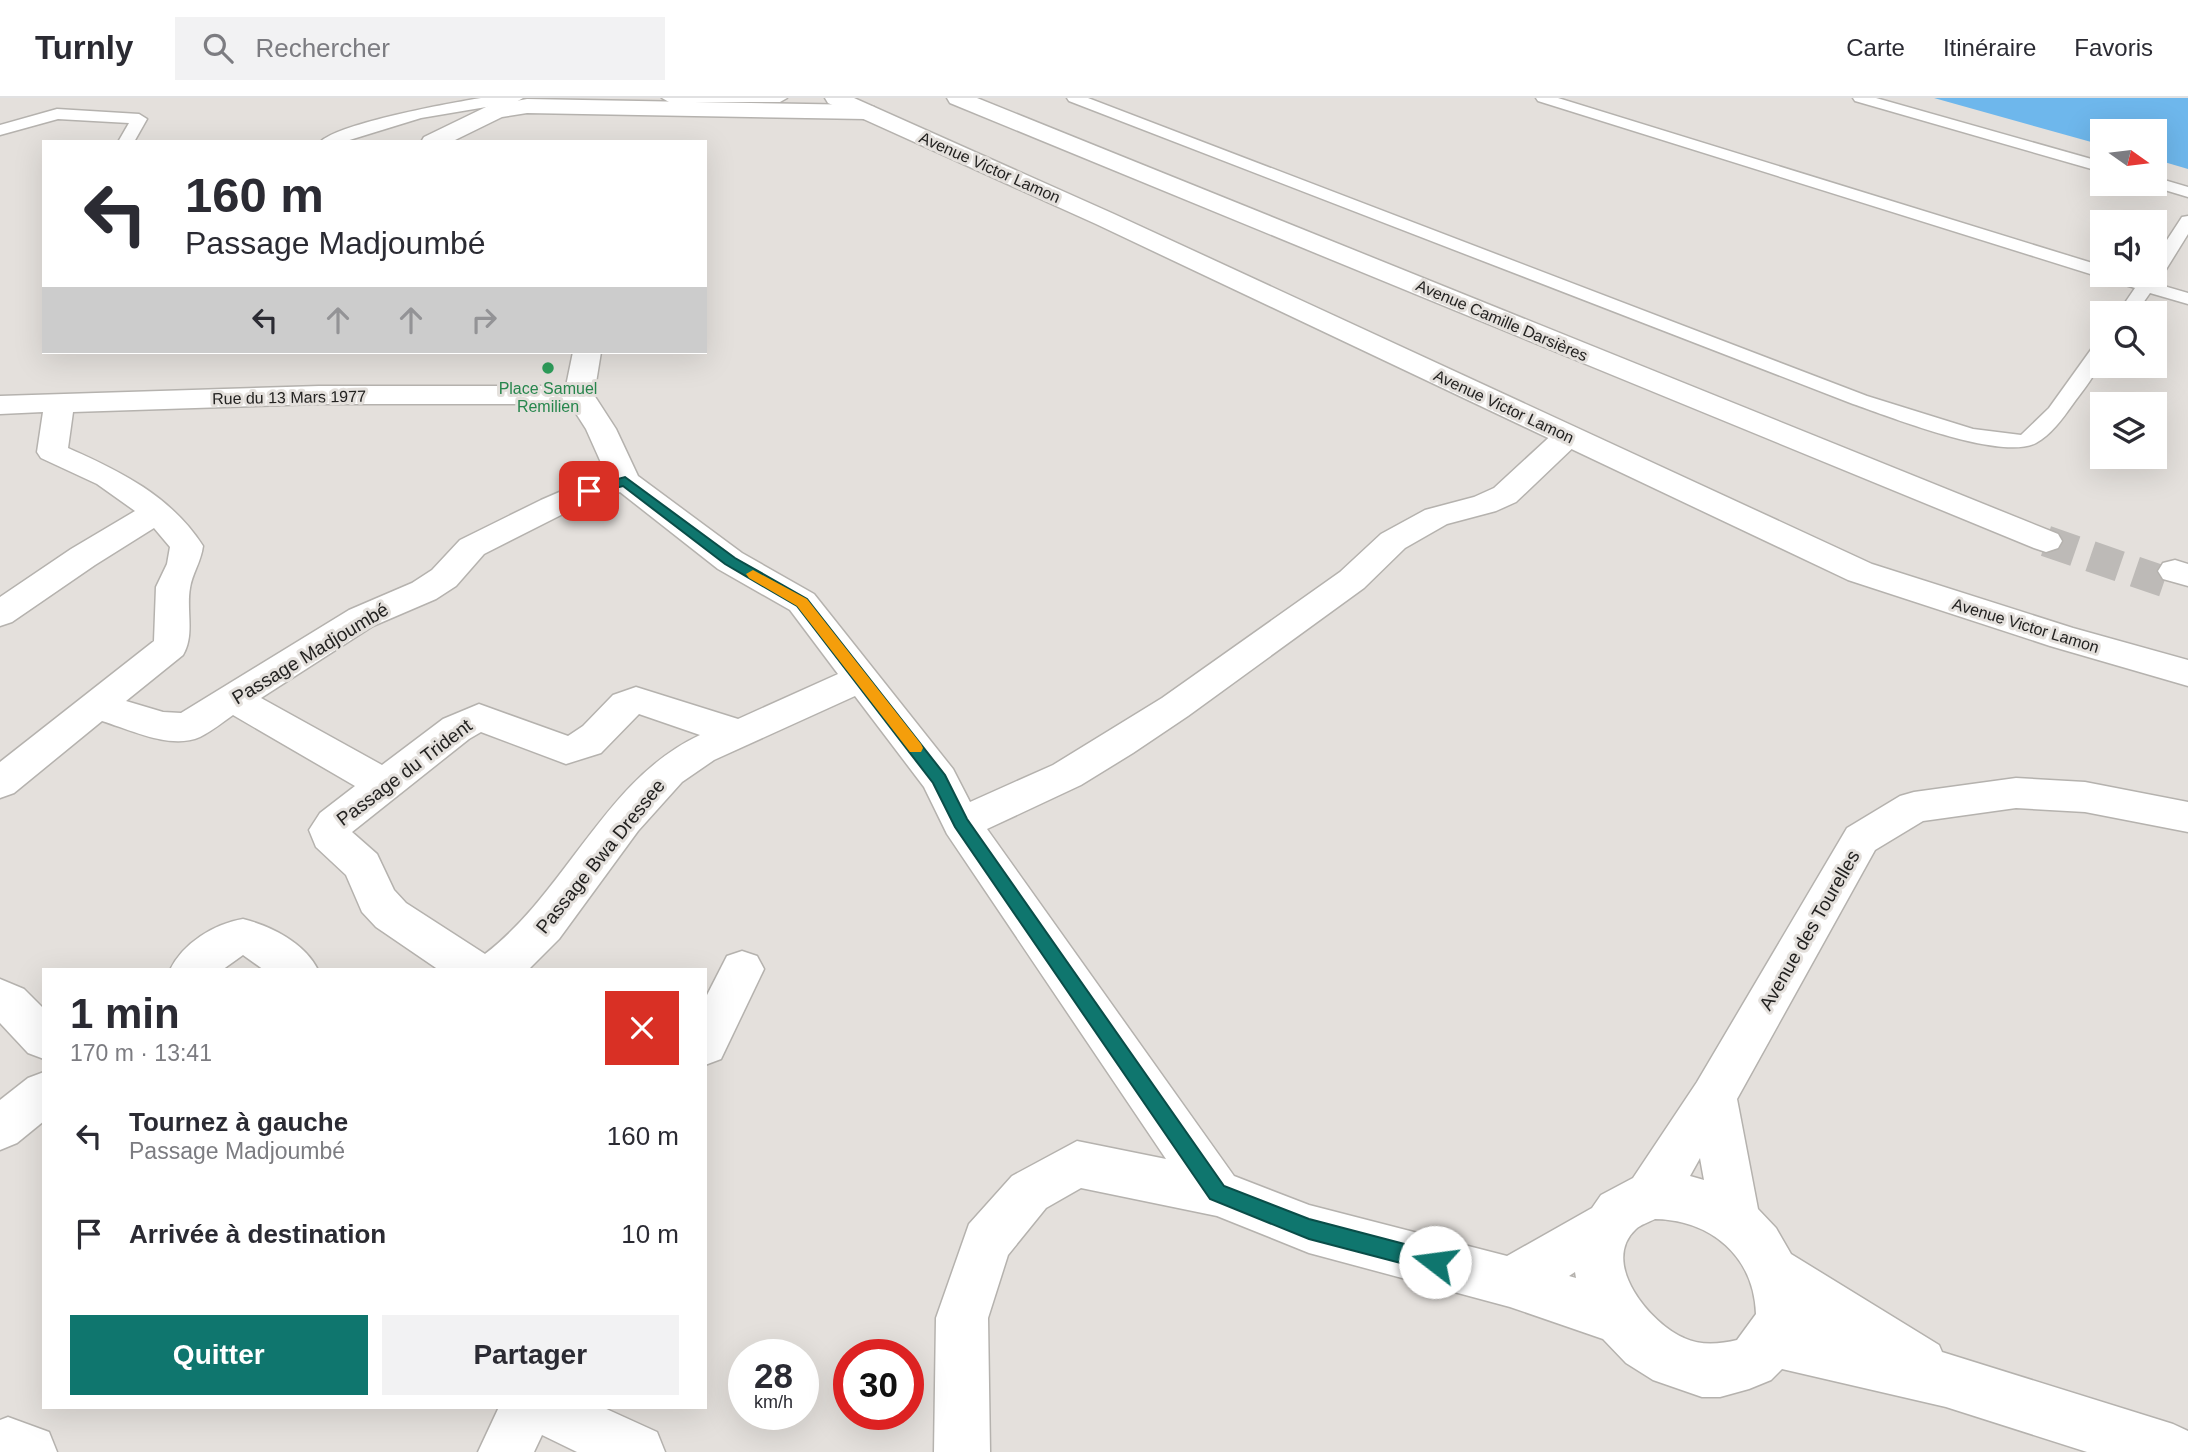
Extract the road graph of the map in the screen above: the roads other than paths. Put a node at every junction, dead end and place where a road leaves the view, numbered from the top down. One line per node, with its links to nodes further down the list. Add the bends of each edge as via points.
1 (516, 98): 13 (lane, via 396,118)
2 (669, 98): 3 (lane)
3 (780, 98)
4 (836, 98): 10 (street, Avenue Victor Lamon)
5 (958, 98): 6 (street, Avenue Camille Darsières, via 1617,368 2048,535)
6 (982, 98)
7 (1074, 98): 24 (lane, via 1860,400 1986,440 2026,440 2046,424)
8 (1543, 98): 20 (lane)
9 (1860, 98): 15 (lane)
10 (866, 112): 14 (street, via 527,106 496,111); 28 (street, Avenue Victor Lamon)
11 (0, 130): 12 (lane, via 57,114 139,119)
12 (127, 140)
13 (334, 140)
14 (436, 140)
15 (2090, 164)
16 (2167, 186): 17 (lane)
17 (2188, 192)
18 (2188, 220): 19 (lane)
19 (2167, 253)
20 (2090, 268)
21 (2167, 287): 22 (lane)
22 (2188, 299)
23 (587, 354): 25 (street)
24 (2090, 364)
25 (579, 395): 27 (street, Rue du 13 Mars 1977, via 319,395); 29 (street)
26 (0, 405): 27 (street, Rue du 13 Mars 1977)
27 (60, 405): 30 (street, via 52,452 106,476)
28 (1568, 436): 32 (street, Avenue Victor Lamon, via 1860,572); 40 (street, via 1505,495 1436,517 1393,541 1352,580 1120,743 1067,775)
29 (625, 481): 33 (street, via 730,561 802,602); 34 (street, Passage Madjoumbé, via 589,491 472,547 444,578 361,618)
30 (156, 513): 31 (street); 35 (street, via 187,546 173,587 171,646)
31 (0, 614)
32 (2188, 673)
33 (860, 678): 36 (street, Passage Bwa Dressee); 40 (street, via 940,779)
34 (234, 699): 35 (street, Passage Madjoumbé, via 199,722 176,728); 38 (street)
35 (97, 706): 37 (street)
36 (741, 734): 38 (street, Passage du Trident, via 636,700 623,706 593,740 566,750 479,717 456,729); 44 (street, Passage Bwa Dressee, via 693,754 668,772 540,930)
37 (0, 783)
38 (385, 785): 43 (street, Passage du Trident, via 334,824 330,836 363,866 377,900 391,915)
39 (2188, 817): 50 (street, Avenue des Tourelles, via 2085,797 2016,793 1914,807 1861,839)
40 (961, 822): 52 (street)
41 (193, 968): 42 (street, via 237,936 253,938)
42 (294, 968)
43 (471, 968)
44 (499, 968)
45 (743, 969): 48 (street)
46 (0, 998): 47 (street)
47 (42, 1037)
48 (707, 1041)
49 (42, 1095): 51 (street)
50 (1713, 1097): 53 (street, Avenue des Tourelles); 54 (street)
51 (0, 1128)
52 (1217, 1193): 57 (street, via 1309,1229); 65 (street, via 1077,1164 1029,1192 987,1241 962,1318)
53 (1650, 1195): 54 (street, via 1678,1195 1707,1203); 55 (street, via 1615,1212)
54 (1736, 1221): 56 (street, via 1759,1245)
55 (1604, 1227): 57 (street); 58 (street, via 1598,1271)
56 (1774, 1272): 59 (street, via 1781,1297 1780,1321); 60 (street)
57 (1510, 1282): 58 (street)
58 (1619, 1318): 59 (street, via 1642,1342 1670,1360 1700,1370 1728,1370 1754,1360)
59 (1772, 1341): 60 (street)
60 (1946, 1380): 66 (street)
61 (526, 1409): 63 (street)
62 (546, 1409): 64 (street)
63 (506, 1452)
64 (637, 1452)
65 (962, 1452)
66 (2173, 1452)

